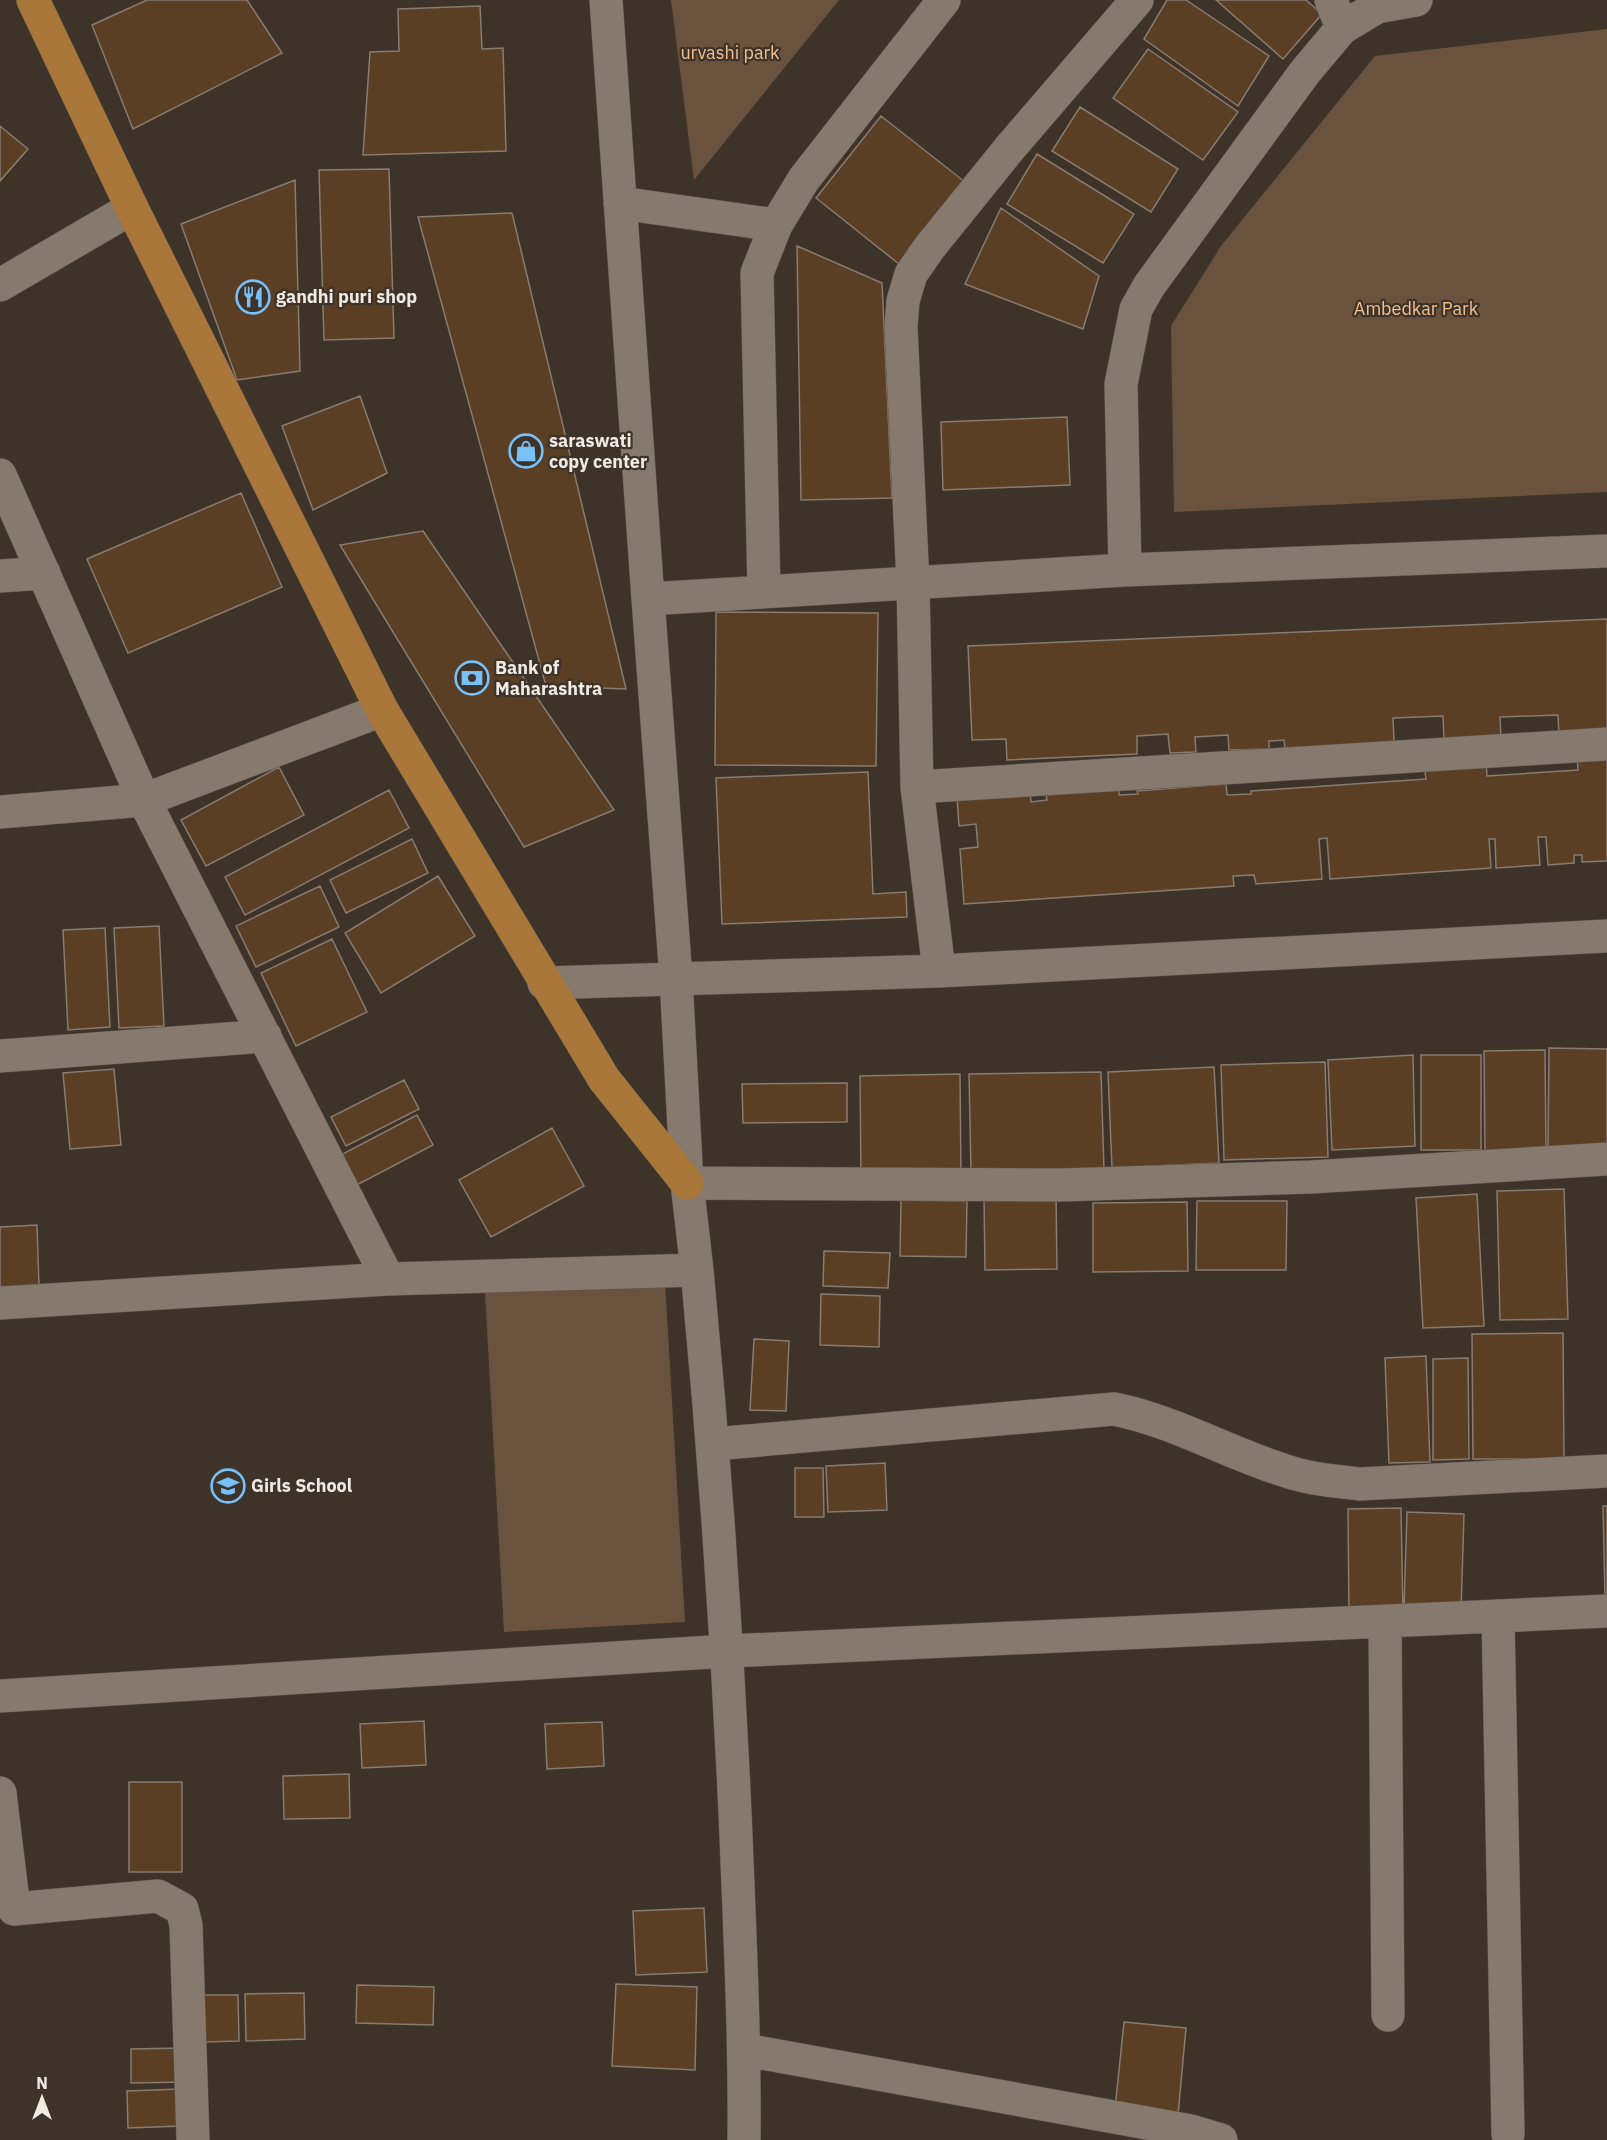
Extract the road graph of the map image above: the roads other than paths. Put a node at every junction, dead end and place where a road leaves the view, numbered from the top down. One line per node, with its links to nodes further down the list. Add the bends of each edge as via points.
1 (33, 0): 8 (main road)
2 (606, 0): 7 (street)
3 (944, 0): 9 (street, via 804,179)
4 (1137, 0): 16 (street, via 1009,149 911,274 901,327)
5 (1416, 0): 6 (street)
6 (1336, 14): 13 (street, via 1305,72 1136,309 1121,384)
7 (620, 203): 9 (street); 18 (street)
8 (132, 208): 10 (street); 19 (main road)
9 (776, 225): 17 (street, via 757,273)
10 (0, 285)
11 (0, 474): 14 (street)
12 (1607, 551): 13 (street)
13 (1125, 570): 16 (street)
14 (44, 573): 15 (street); 22 (street)
15 (0, 576)
16 (913, 583): 17 (street); 21 (street)
17 (764, 592): 18 (street)
18 (648, 599): 26 (street)
19 (382, 710): 22 (street); 27 (main road)
20 (1607, 744): 21 (street)
21 (917, 787): 25 (street)
22 (144, 800): 23 (street); 28 (street)
23 (0, 812)
24 (1607, 936): 25 (street)
25 (939, 971): 26 (street)
26 (676, 978): 27 (street); 31 (street)
27 (544, 983): 31 (main road, via 604,1079)
28 (265, 1036): 29 (street); 33 (street)
29 (0, 1056)
30 (1607, 1159): 31 (street, via 1311,1177 1073,1184)
31 (687, 1183): 32 (street)
32 (697, 1270): 33 (street); 35 (street)
33 (388, 1279): 34 (street)
34 (0, 1303)
35 (714, 1444): 36 (street, via 1114,1409 1166,1422 1283,1470 1323,1480 1360,1484); 40 (street)
36 (1607, 1471)
37 (1607, 1611): 38 (street)
38 (1498, 1616): 39 (street); 45 (street)
39 (1385, 1622): 40 (street); 43 (street)
40 (728, 1652): 41 (street); 44 (street)
41 (0, 1696)
42 (0, 1793): 46 (street, via 14,1909 158,1896 182,1909 186,1925)
43 (1389, 2015)
44 (745, 2050): 47 (street); 48 (street, via 1179,2129)
45 (1508, 2134)
46 (193, 2140)
47 (744, 2140)
48 (1221, 2140)

